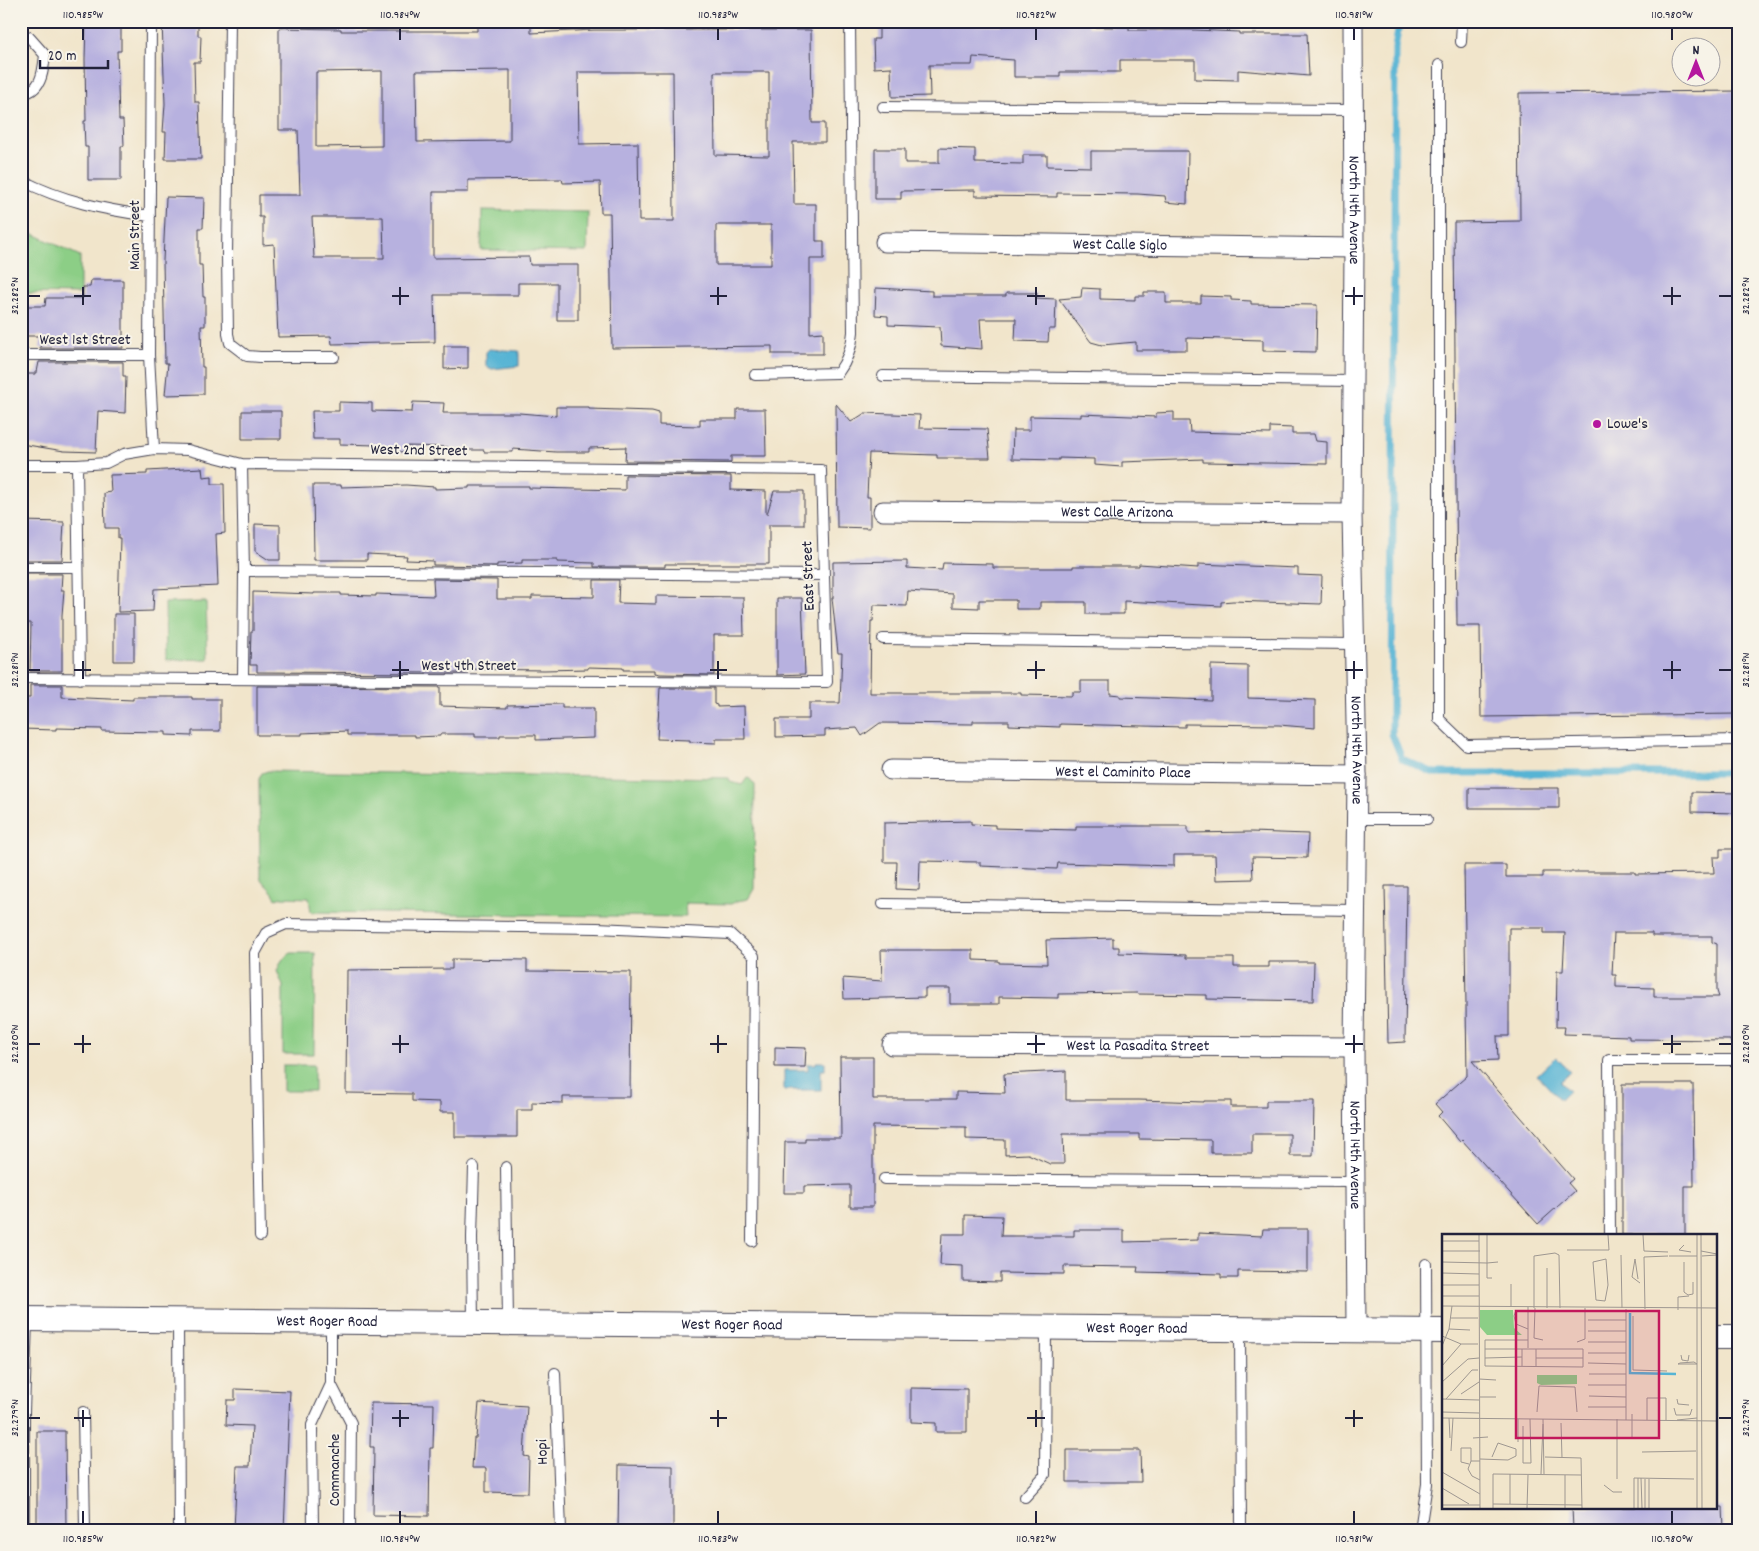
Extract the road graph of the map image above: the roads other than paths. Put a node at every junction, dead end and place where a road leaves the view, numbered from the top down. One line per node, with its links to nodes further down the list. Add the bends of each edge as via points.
1 (150, 21): 13 (lane, Main Street)
2 (230, 21): 18 (lane, via 227,255 230,343 247,356)
3 (850, 21): 19 (lane, via 852,346 838,373)
4 (1353, 21): 11 (street, North 14th Avenue)
5 (1462, 21): 7 (lane)
6 (21, 33): 9 (lane, via 45,55 41,80 29,93)
7 (1461, 42)
8 (1439, 65): 39 (lane, via 1439,720 1466,745)
9 (21, 94)
10 (883, 107): 11 (lane)
11 (1354, 110): 15 (street, North 14th Avenue)
12 (21, 180): 13 (lane, via 90,206)
13 (150, 216): 17 (lane, Main Street)
14 (886, 242): 15 (street, West Calle Siglo)
15 (1354, 248): 21 (street, North 14th Avenue)
16 (21, 355): 17 (lane, West 1st Street)
17 (149, 355): 22 (lane, Main Street)
18 (334, 357)
19 (755, 375)
20 (883, 376): 21 (lane)
21 (1353, 381): 28 (street, North 14th Avenue)
22 (154, 449): 23 (lane, West 2nd Street, via 188,450); 25 (lane, West 2nd Street, via 124,454 106,463)
23 (242, 464): 26 (lane, West 2nd Street); 31 (lane)
24 (21, 465): 25 (lane, West 2nd Street)
25 (77, 465): 30 (lane)
26 (821, 470): 32 (lane, East Street)
27 (883, 511): 28 (street, West Calle Arizona)
28 (1352, 514): 34 (street, North 14th Avenue)
29 (21, 567): 30 (lane)
30 (78, 567): 36 (lane)
31 (244, 571): 32 (lane); 37 (lane)
32 (824, 575): 38 (lane, East Street)
33 (883, 639): 34 (lane)
34 (1354, 644): 41 (street, North 14th Avenue)
35 (21, 678): 36 (lane, West 4th Street)
36 (80, 679): 37 (lane, West 4th Street)
37 (243, 680): 38 (lane, West 4th Street)
38 (827, 682)
39 (1738, 740)
40 (891, 770): 41 (street, West el Caminito Place)
41 (1357, 775): 42 (street, North 14th Avenue)
42 (1356, 819): 43 (lane); 45 (street, North 14th Avenue)
43 (1427, 819)
44 (883, 904): 45 (lane)
45 (1356, 910): 47 (street, North 14th Avenue)
46 (892, 1045): 47 (street, West la Pasadita Street)
47 (1354, 1047): 52 (street, North 14th Avenue)
48 (1738, 1060): 53 (lane, via 1610,1060)
49 (474, 1167): 60 (lane)
50 (506, 1167): 61 (lane)
51 (884, 1178): 52 (lane)
52 (1355, 1182): 64 (street, North 14th Avenue)
53 (1610, 1234)
54 (260, 1236): 55 (lane, via 255,953 266,934 286,924 597,928 730,934 754,956)
55 (752, 1241)
56 (1426, 1264): 65 (lane)
57 (24, 1319): 58 (street, West Roger Road); 72 (lane)
58 (178, 1320): 59 (street, West Roger Road); 74 (lane)
59 (330, 1322): 60 (street, West Roger Road); 69 (lane, Commanche)
60 (473, 1323): 61 (street, West Roger Road)
61 (508, 1323): 62 (street, West Roger Road)
62 (1046, 1327): 63 (street, West Roger Road); 71 (lane, via 1045,1475)
63 (1240, 1329): 64 (street, West Roger Road); 78 (lane)
64 (1356, 1329): 65 (street, West Roger Road)
65 (1434, 1331): 79 (lane, via 1427,1484)
66 (1716, 1337): 67 (street)
67 (1738, 1337)
68 (555, 1374): 77 (lane, Hopi)
69 (331, 1384): 75 (lane, Commanche, via 312,1425); 76 (lane, Commanche, via 351,1423)
70 (83, 1412): 73 (lane)
71 (1025, 1497)
72 (24, 1530)
73 (85, 1530)
74 (179, 1530)
75 (312, 1530)
76 (350, 1530)
77 (561, 1530)
78 (1241, 1530)
79 (1420, 1530)

